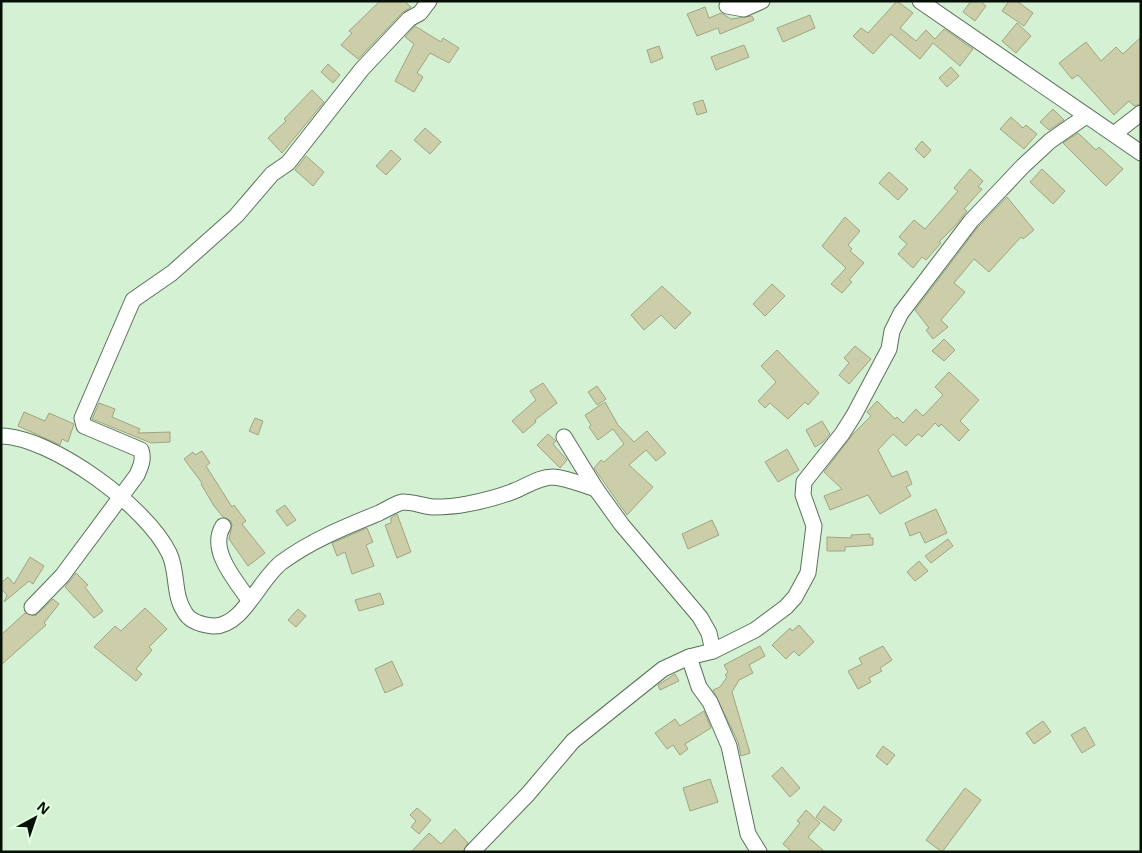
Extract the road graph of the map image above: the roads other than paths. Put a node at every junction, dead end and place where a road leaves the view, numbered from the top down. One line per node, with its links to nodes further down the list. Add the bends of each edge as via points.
1 (429, 1): 12 (street, via 362,69 288,164 272,174 236,216 172,273 133,300 82,418 84,426 141,450 143,456 137,475)
2 (762, 1): 4 (street, via 744,9)
3 (920, 1): 6 (street)
4 (727, 6)
5 (1141, 113): 7 (street)
6 (1086, 116): 7 (street); 16 (street, via 1050,141 1011,178 971,222 912,298 892,331 889,348 854,415 804,482 803,495 814,526 808,573 802,586 786,607 755,630)
7 (1114, 134): 8 (street)
8 (1141, 153)
9 (1, 436): 12 (street, via 29,441 51,451)
10 (564, 437): 11 (street)
11 (596, 489): 14 (street, via 560,478 546,478 495,498 467,504 434,507 402,502 336,530 280,563); 16 (street, via 622,525 700,617 709,633)
12 (121, 496): 14 (street, via 141,514 166,546 174,565 180,605 189,618 206,625 223,625 235,618); 15 (street, via 62,576)
13 (222, 526): 14 (street, via 218,542 226,566)
14 (249, 600)
15 (32, 607)
16 (713, 651): 17 (street)
17 (689, 657): 18 (street, via 663,668 573,741); 19 (street, via 698,687 710,702 729,746 744,817 751,841)
18 (472, 852)
19 (759, 852)

